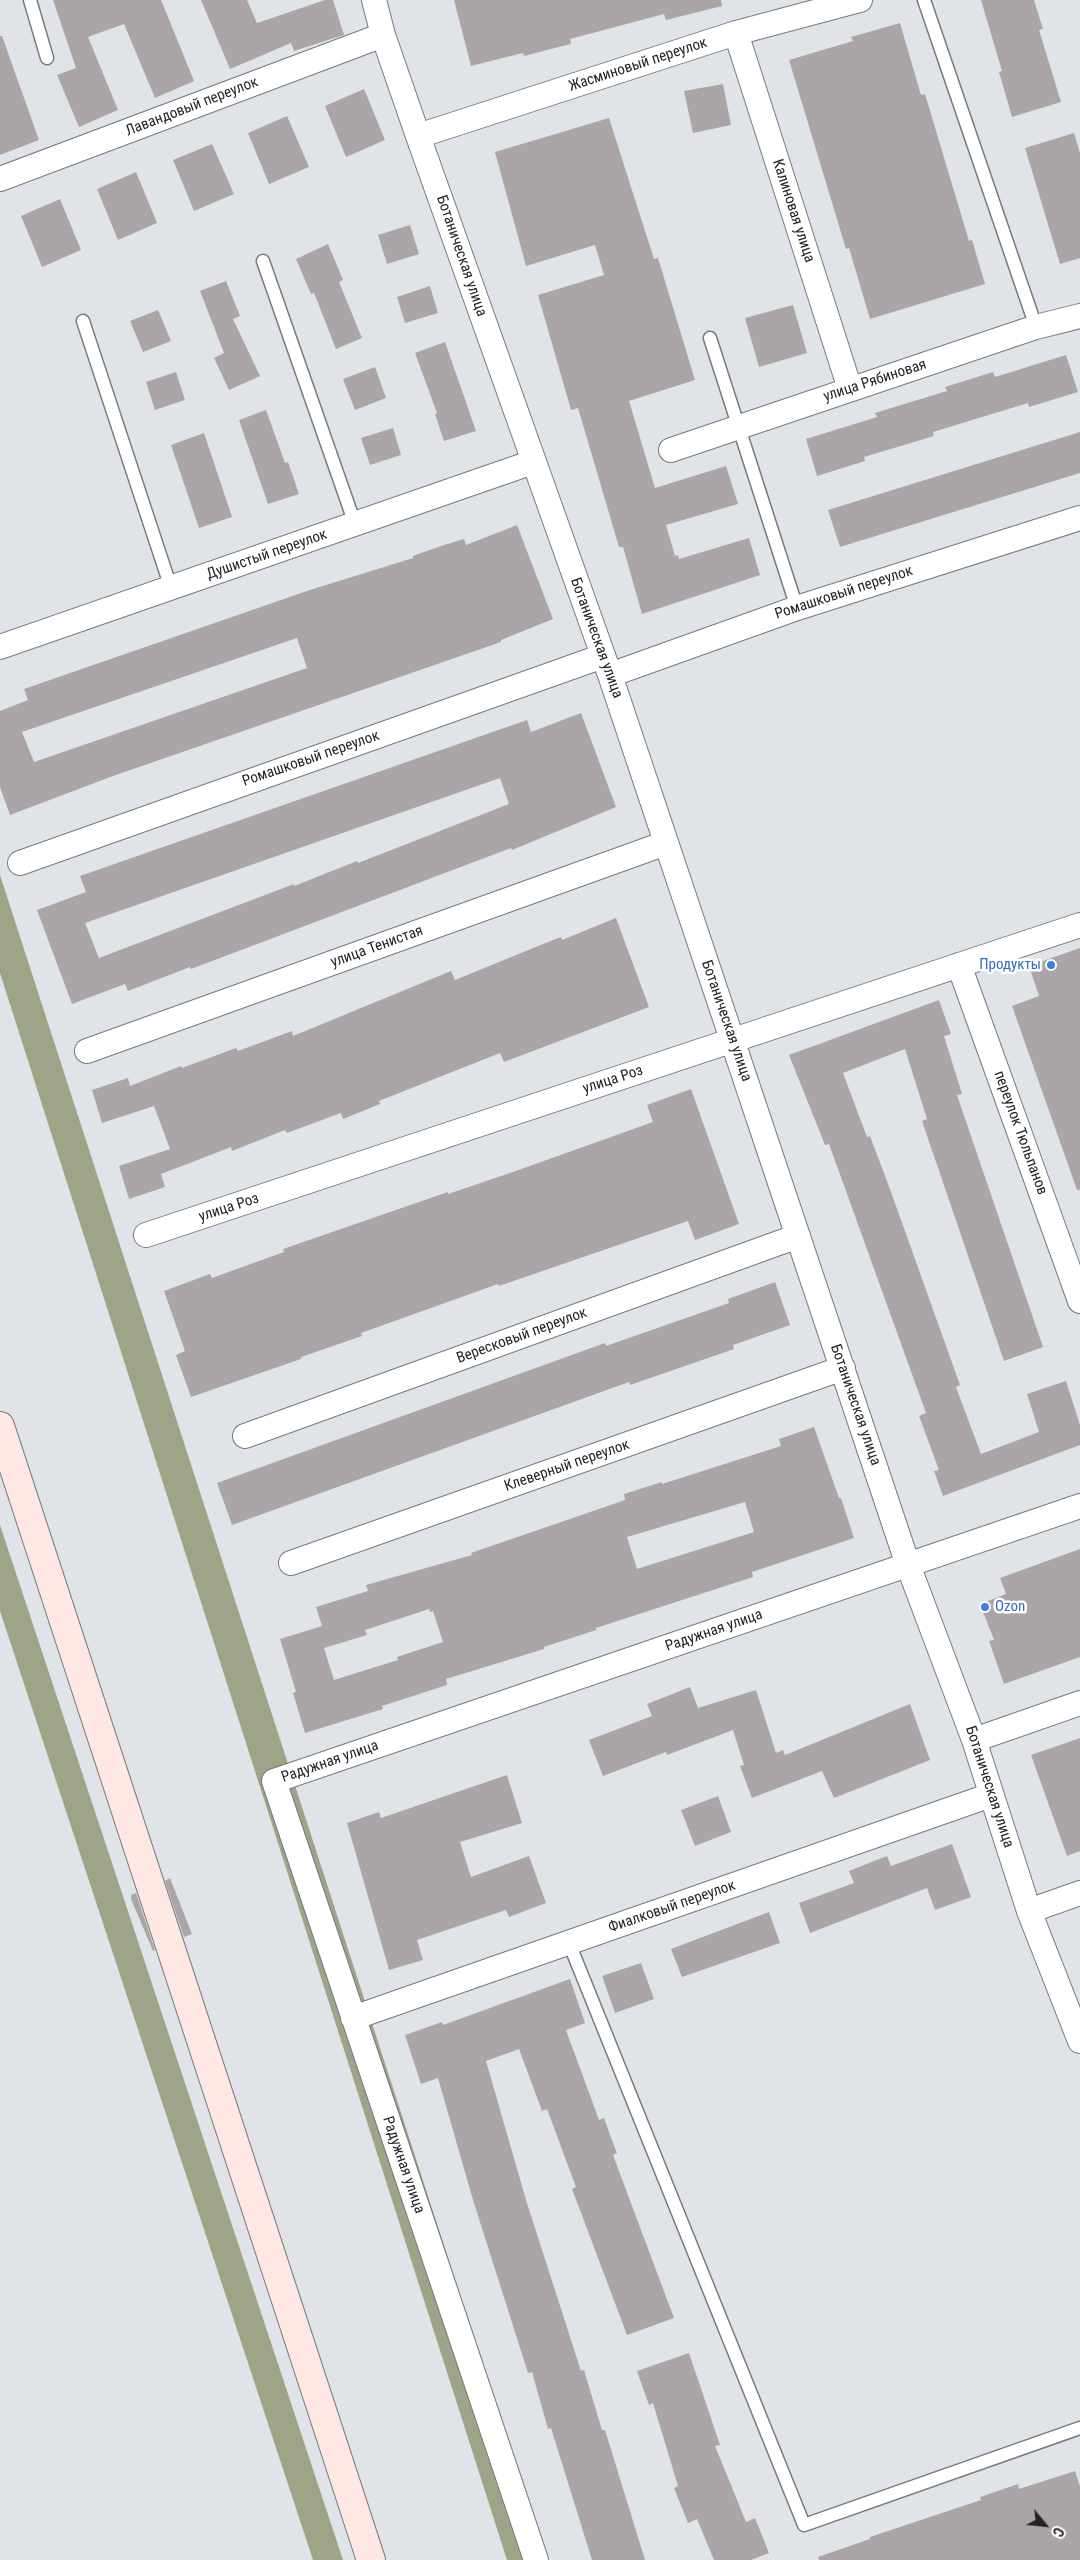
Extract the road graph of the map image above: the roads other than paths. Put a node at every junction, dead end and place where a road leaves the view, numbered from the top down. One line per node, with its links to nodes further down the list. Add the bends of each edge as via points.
1 (30, 0): 7 (lane)
2 (374, 0): 6 (street, Ботаническая улица)
3 (860, 0): 5 (street, Жасминовый переулок)
4 (924, 0): 13 (lane)
5 (736, 33): 8 (street, Жасминовый переулок); 15 (street, Калиновая улица)
6 (383, 35): 8 (street, Ботаническая улица); 9 (street, Лавандовый переулок)
7 (47, 58)
8 (418, 136): 18 (street, Ботаническая улица)
9 (0, 179)
10 (263, 261): 20 (lane)
11 (1080, 316): 13 (street, улица Рябиновая)
12 (83, 321): 21 (lane)
13 (1036, 328): 15 (street, улица Рябиновая)
14 (710, 338): 16 (lane)
15 (850, 389): 16 (street, улица Рябиновая)
16 (737, 426): 17 (street, улица Рябиновая); 22 (lane)
17 (672, 450)
18 (533, 462): 20 (street, Душистый переулок); 24 (street, Ботаническая улица)
19 (1080, 518): 22 (street, Ромашковый переулок)
20 (355, 524): 21 (street, Душистый переулок)
21 (171, 588): 23 (street, Душистый переулок)
22 (797, 608): 24 (street, Ромашковый переулок)
23 (0, 647)
24 (606, 665): 25 (street, Ботаническая улица); 26 (street, Ромашковый переулок)
25 (666, 843): 29 (street, Ботаническая улица); 30 (street, улица Тенистая)
26 (20, 863)
27 (1080, 925): 28 (street, улица Роз)
28 (959, 965): 29 (street, улица Роз); 33 (street, переулок Тюльпанов)
29 (733, 1040): 31 (street, улица Роз); 32 (street, Ботаническая улица)
30 (87, 1051)
31 (146, 1235)
32 (798, 1236): 34 (street, Ботаническая улица); 36 (street, Вересковый переулок)
33 (1080, 1300)
34 (843, 1368): 38 (street, Клеверный переулок); 39 (street, Ботаническая улица)
35 (0, 1426): 49 (street)
36 (245, 1436)
37 (1080, 1506): 39 (street, Радужная улица)
38 (291, 1563)
39 (908, 1565): 41 (street, Ботаническая улица); 46 (street, Радужная улица, via 274,1781)
40 (1080, 1703): 41 (street)
41 (974, 1740): 42 (street, Ботаническая улица)
42 (991, 1794): 44 (street, Ботаническая улица); 45 (street, Фиалковый переулок)
43 (1080, 1892): 44 (street)
44 (1029, 1911): 47 (street, Ботаническая улица)
45 (569, 1943): 46 (street, Фиалковый переулок); 48 (lane, via 804,2525)
46 (353, 2018): 50 (street, Радужная улица)
47 (1080, 2042)
48 (1080, 2428)
49 (371, 2560)
50 (536, 2560)

